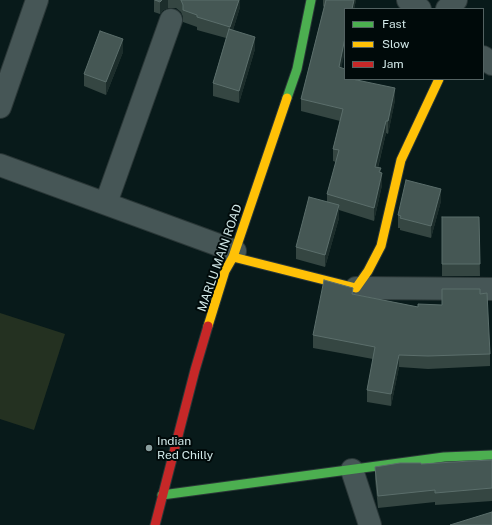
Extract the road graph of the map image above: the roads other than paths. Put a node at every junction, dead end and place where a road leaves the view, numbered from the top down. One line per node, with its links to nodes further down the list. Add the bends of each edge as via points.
1 (37, 0): 11 (street)
2 (311, 0): 14 (street, MARLU MAIN ROAD, via 297,69)
3 (408, 0): 5 (street)
4 (456, 0): 6 (street)
5 (419, 8)
6 (448, 8)
7 (171, 20): 13 (street)
8 (484, 58): 9 (street)
9 (492, 64)
10 (439, 80): 15 (street, via 401,160 381,246)
11 (0, 107)
12 (0, 165): 13 (street)
13 (106, 203): 14 (street)
14 (234, 254): 15 (street); 19 (street, MARLU MAIN ROAD, via 225,271 195,370)
15 (356, 288): 16 (street)
16 (492, 289)
17 (492, 455): 18 (street, via 444,457)
18 (352, 470): 19 (street); 21 (street)
19 (162, 496): 20 (street, MARLU MAIN ROAD)
20 (155, 525)
21 (370, 525)

